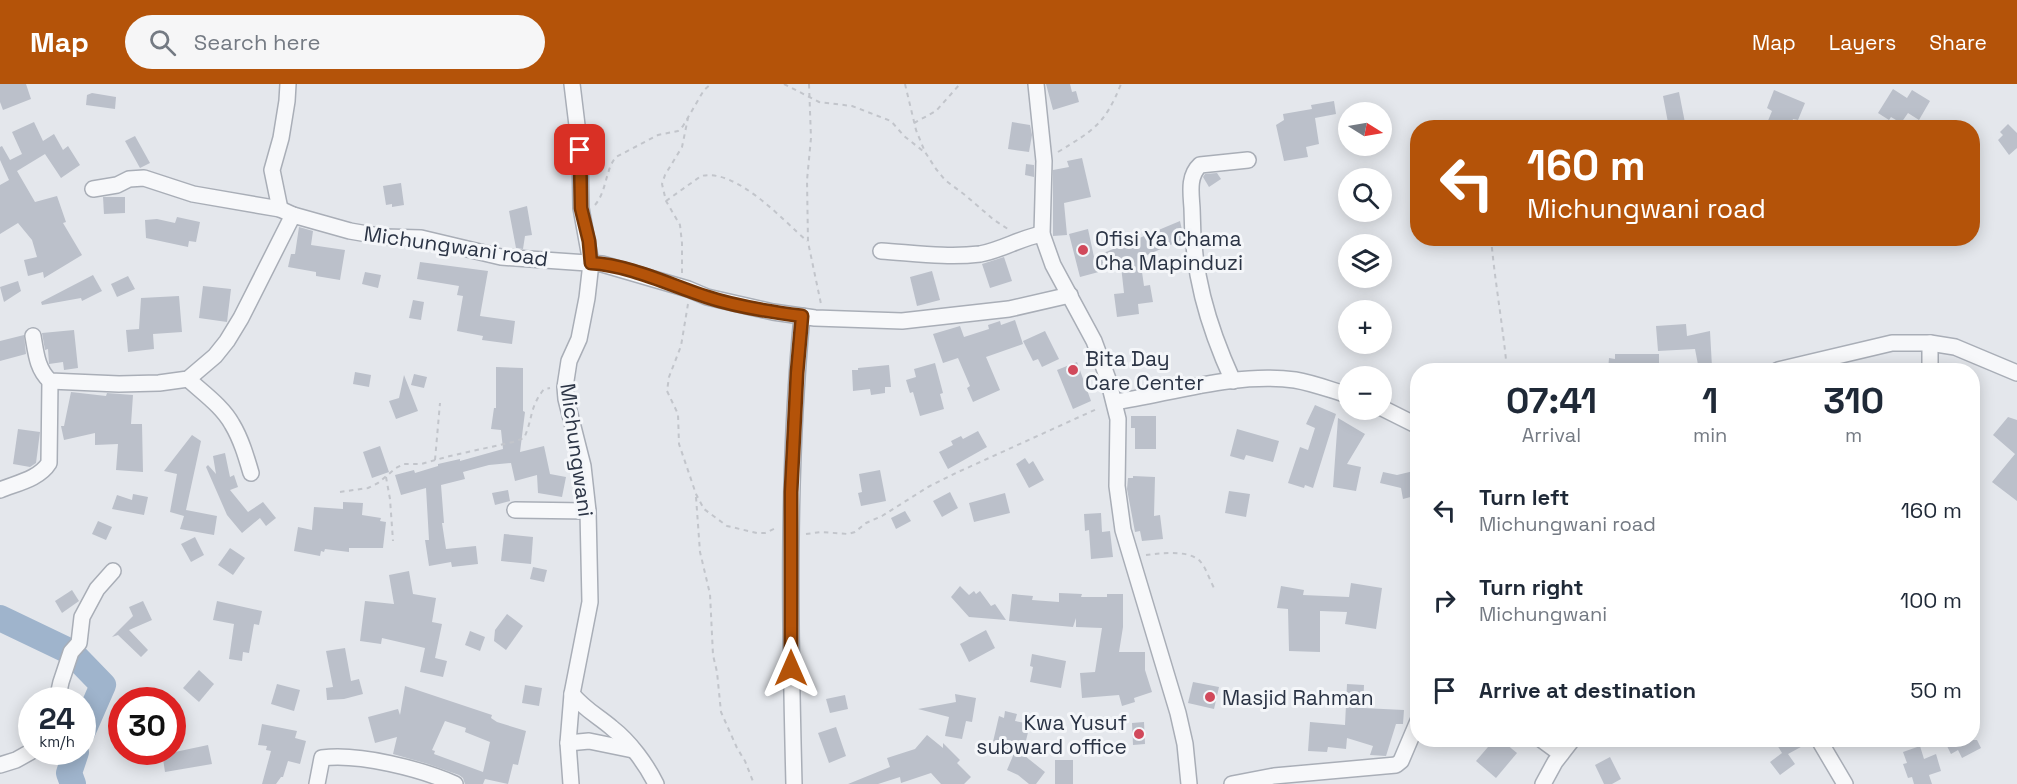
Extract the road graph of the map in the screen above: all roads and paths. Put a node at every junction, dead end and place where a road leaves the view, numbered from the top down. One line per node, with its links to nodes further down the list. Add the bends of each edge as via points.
1 (288, 84): 18 (street, via 272,170)
2 (572, 84): 19 (street, Michungwani)
3 (711, 84): 11 (path)
4 (784, 84): 10 (path)
5 (809, 84): 10 (path)
6 (905, 84): 12 (path)
7 (960, 84): 12 (path, via 936,111)
8 (1036, 84): 15 (street)
9 (1121, 84): 15 (path, via 1111,109 1096,128)
10 (810, 98): 13 (path, via 852,106 891,121); 22 (path)
11 (688, 118): 17 (path, via 682,147 662,184); 19 (path, via 678,130 658,135 616,157 598,202)
12 (914, 123): 13 (path)
13 (925, 152): 21 (path, via 945,180)
14 (1248, 160): 38 (street, via 1200,165 1191,185 1197,273 1216,343)
15 (1044, 161): 20 (street)
16 (93, 189): 18 (street, Michungwani road, via 144,178 193,194)
17 (666, 201): 22 (path, via 701,176 723,177 734,181); 26 (path, via 680,225 682,276)
18 (286, 212): 25 (street, Michungwani road, via 350,231 421,238 501,257); 36 (street, via 241,318 215,356)
19 (584, 218): 25 (street, Michungwani)
20 (1042, 234): 21 (street); 27 (street)
21 (1022, 239): 24 (street, via 978,254)
22 (808, 242): 29 (path)
23 (1492, 246): 32 (path)
24 (880, 251)
25 (591, 263): 26 (street, Michungwani road); 39 (street, Michungwani, via 579,339 568,361)
26 (688, 289): 28 (street, Michungwani road, via 707,297); 50 (path, via 681,346 667,391 678,414 679,444)
27 (1070, 296): 29 (street, Michungwani road, via 1008,309 902,321); 41 (street, via 1094,341)
28 (802, 316): 29 (street, Michungwani road); 53 (street)
29 (825, 318)
30 (33, 336): 37 (street, via 37,363)
31 (1930, 343): 33 (street, via 1892,343); 34 (street); 35 (street, via 1955,346)
32 (1506, 363)
33 (1808, 363)
34 (1930, 363)
35 (2017, 373)
36 (188, 379): 37 (street, via 119,384); 46 (street, via 232,422)
37 (50, 381): 48 (street, via 49,463 35,477)
38 (1233, 381): 40 (street, via 1294,380); 41 (street)
39 (565, 387): 45 (path, via 544,389 531,409 524,438); 52 (street, Michungwani, via 583,466)
40 (1338, 392)
41 (1114, 402): 53 (path, via 928,487 855,532); 55 (street, via 1118,419 1117,486)
42 (440, 403): 45 (path)
43 (1392, 413): 44 (street)
44 (1410, 422)
45 (435, 460): 47 (path, via 404,464)
46 (251, 473)
47 (386, 477): 49 (path, via 368,488); 54 (path)
48 (0, 490)
49 (340, 492)
50 (696, 494): 53 (path, via 704,509 736,529 765,533); 73 (path, via 721,712)
51 (515, 510): 52 (street)
52 (588, 511): 59 (street, Michungwani, via 590,602)
53 (791, 527): 74 (street)
54 (393, 541)
55 (1132, 560): 57 (path, via 1157,553 1191,556 1203,565); 75 (street, via 1178,713)
56 (113, 571): 58 (street, via 97,589 82,617 79,643 71,652)
57 (1215, 590)
58 (60, 687)
59 (572, 694): 61 (street, Michungwani); 65 (street)
60 (1410, 739): 76 (street, via 1396,765 1274,776)
61 (568, 743): 65 (street, via 589,741); 71 (street, Michungwani)
62 (1552, 747): 66 (street)
63 (1566, 747): 66 (street)
64 (1823, 747): 78 (street)
65 (633, 750): 72 (street)
66 (1561, 754): 77 (street)
67 (18, 759): 68 (street)
68 (0, 765)
69 (317, 784): 70 (street, via 322,758 338,757 406,767)
70 (455, 784)
71 (571, 784)
72 (656, 784)
73 (754, 784)
74 (794, 784)
75 (1189, 784)
76 (1232, 784)
77 (1543, 784)
78 (1845, 784)

